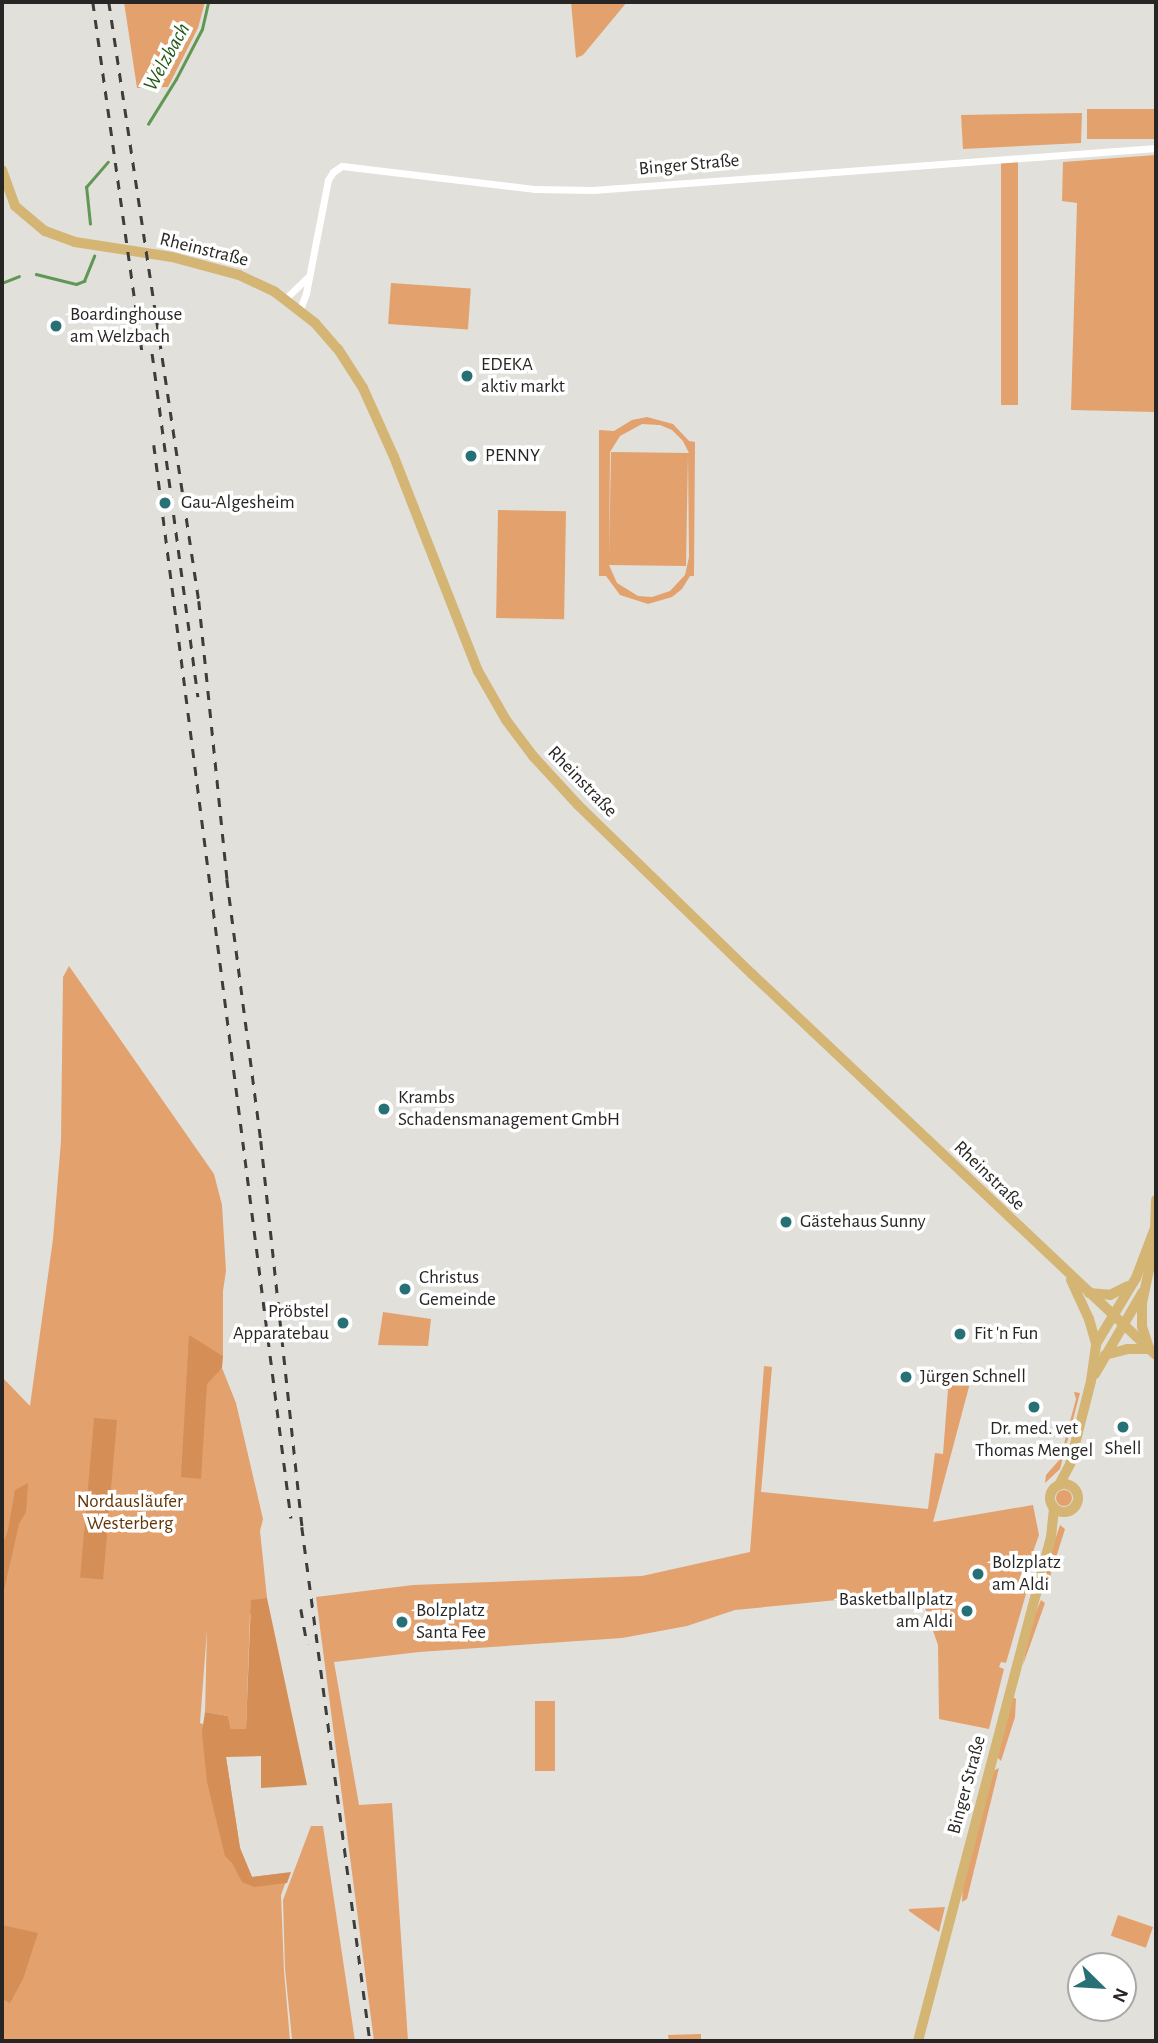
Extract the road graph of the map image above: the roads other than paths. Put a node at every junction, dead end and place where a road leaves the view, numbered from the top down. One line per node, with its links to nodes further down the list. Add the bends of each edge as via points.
1 (1156, 148): 3 (street, Binger Straße, via 593,190 534,189 342,166 328,180)
2 (2, 170): 4 (main road, Rheinstraße, via 15,206 35,225 75,242 163,255 239,275)
3 (309, 275): 4 (street); 5 (street, Binger Straße)
4 (285, 299): 5 (main road, Rheinstraße)
5 (300, 309): 8 (main road, Rheinstraße, via 338,349 363,388 472,659 500,711 533,756 597,824)
6 (1156, 1200): 7 (main road)
7 (1156, 1225): 9 (main road); 10 (main road, via 1153,1261)
8 (1067, 1274): 11 (main road, Rheinstraße); 14 (main road)
9 (1136, 1278): 11 (main road, via 1118,1292); 12 (main road)
10 (1144, 1290): 13 (main road); 15 (main road, via 1142,1319)
11 (1089, 1293): 12 (main road, Rheinstraße)
12 (1112, 1315): 13 (main road, Rheinstraße); 14 (main road)
13 (1122, 1324): 15 (main road, Rheinstraße); 16 (main road)
14 (1096, 1344): 17 (main road)
15 (1153, 1352): 16 (main road, via 1127,1349)
16 (1105, 1355): 17 (main road)
17 (1091, 1381): 18 (main road)
18 (1070, 1464): 19 (main road); 20 (main road)
19 (1059, 1485): 20 (main road); 21 (main road, Binger Straße, via 1050,1495)
20 (1072, 1486): 22 (main road, Binger Straße, via 1078,1502)
21 (1054, 1508): 22 (main road); 23 (main road, Binger Straße)
22 (1066, 1512): 23 (main road, Binger Straße)
23 (1051, 1537): 24 (main road, Binger Straße)
24 (918, 2041)

